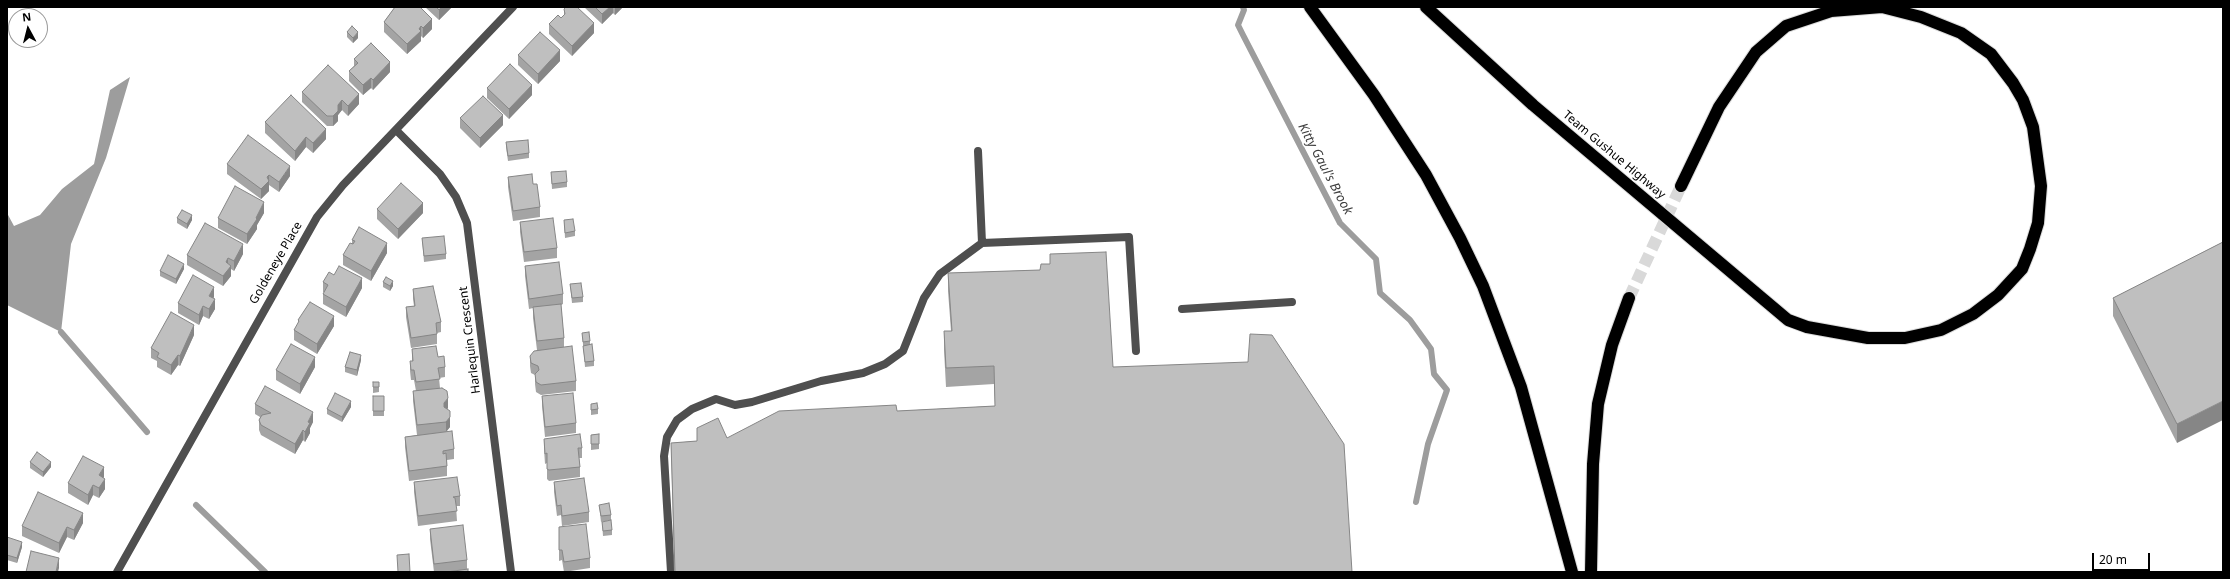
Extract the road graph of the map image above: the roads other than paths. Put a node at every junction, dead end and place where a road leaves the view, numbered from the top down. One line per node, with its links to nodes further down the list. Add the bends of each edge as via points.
1 (513, 7): 4 (street, Goldeneye Place)
2 (1310, 7): 15 (highway, via 1374,95 1426,175 1483,286 1521,387)
3 (1426, 7): 6 (highway, Team Gushue Highway, via 1533,105 1788,320 1834,334 1868,338 1905,338 1941,330 1973,314 1998,295 2022,269 2038,223 2041,186 2033,127 2023,100 1991,54 1961,33 1921,16 1882,7 1831,11 1786,26 1756,52 1719,107)
4 (396, 130): 12 (street, Goldeneye Place, via 330,200 306,233); 13 (street, Harlequin Crescent, via 440,174 456,197 467,223)
5 (978, 151): 7 (street)
6 (1681, 186)
7 (982, 243): 11 (street, via 1130,237); 14 (street, via 940,274 924,298 904,351 885,364 863,373 821,381 752,402 735,404 716,399 692,409 677,420 667,437 664,456)
8 (1629, 298): 16 (highway, via 1612,345 1598,404 1593,464)
9 (1292, 302): 10 (street)
10 (1182, 309)
11 (1136, 351)
12 (117, 572)
13 (511, 572)
14 (671, 572)
15 (1572, 572)
16 (1591, 572)

